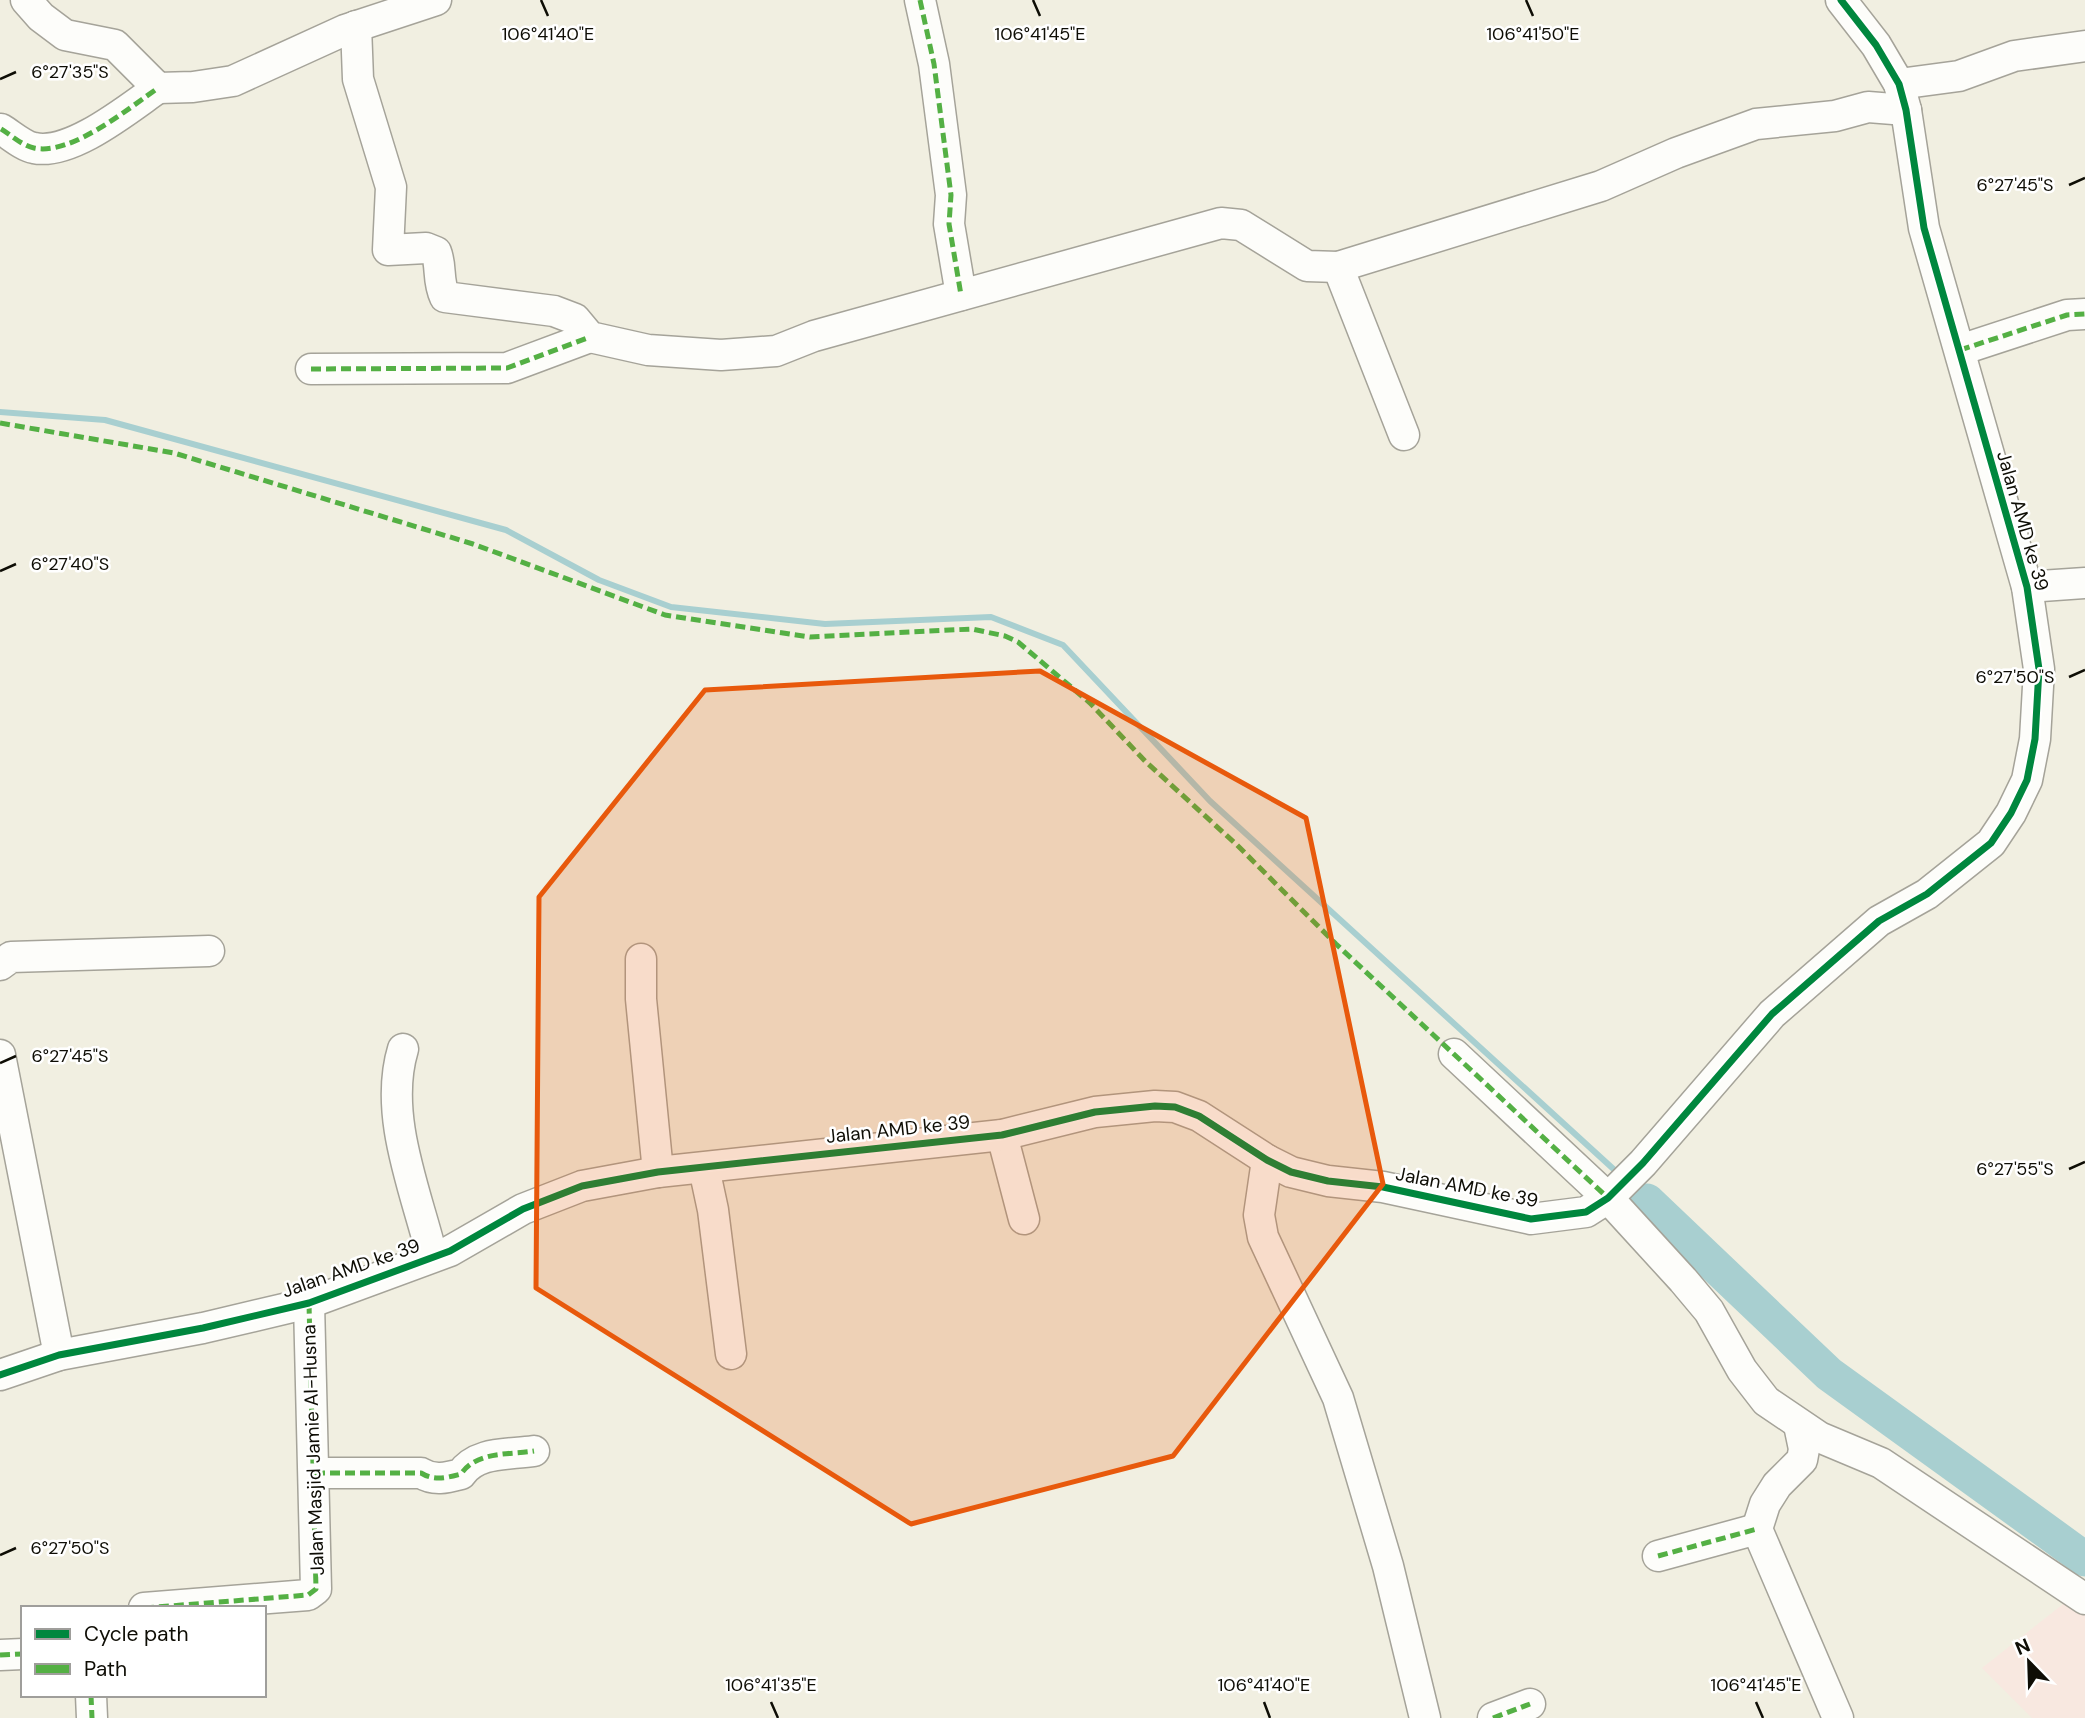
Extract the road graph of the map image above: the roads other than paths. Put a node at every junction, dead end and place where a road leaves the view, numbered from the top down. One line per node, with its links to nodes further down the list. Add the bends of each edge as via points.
1 (26, 0): 7 (street, via 65,35 116,45)
2 (436, 0): 5 (street)
3 (920, 0): 11 (street, via 934,64 951,195 949,223)
4 (1841, 0): 8 (street, Jalan AMD ke 39, via 1876,45)
5 (356, 26): 7 (street, via 233,81); 13 (street, via 358,79 391,187 388,250 426,248 436,252 438,281 445,297 554,311 575,320)
6 (2085, 46): 8 (street, via 2014,56)
7 (158, 88): 9 (street, via 57,148 33,148)
8 (1902, 97): 10 (street, via 1835,116 1756,124 1601,186); 14 (street, Jalan AMD ke 39, via 1924,228)
9 (1, 129)
10 (1338, 267): 11 (street, via 1307,266 1241,225 1221,223); 16 (street)
11 (961, 295): 13 (street, via 814,335 776,351 721,355 648,350)
12 (2085, 314): 14 (street, via 2067,315)
13 (590, 337): 15 (street, via 507,368)
14 (1960, 349): 18 (street, Jalan AMD ke 39)
15 (311, 369)
16 (1404, 435)
17 (2085, 583): 18 (street)
18 (2027, 587): 29 (street, Jalan AMD ke 39, via 2036,631 2039,692 2035,739 2027,780 1991,843 1927,894 1879,921 1772,1014)
19 (209, 951): 21 (street, via 11,957)
20 (641, 959): 28 (street)
21 (0, 965)
22 (403, 1049): 31 (street, via 397,1068 397,1112)
23 (1454, 1054): 29 (street)
24 (0, 1055): 34 (street)
25 (1002, 1135): 26 (street, Jalan AMD ke 39, via 1095,1112 1175,1107 1199,1116); 27 (street, Jalan AMD ke 39); 30 (street)
26 (1268, 1160): 29 (street, Jalan AMD ke 39, via 1328,1181 1383,1187 1531,1219 1586,1212); 48 (street, via 1259,1215 1264,1237 1338,1398 1388,1566)
27 (704, 1168): 28 (street, Jalan AMD ke 39); 33 (street)
28 (658, 1172): 31 (street, Jalan AMD ke 39, via 563,1192)
29 (1608, 1198): 36 (street, via 1709,1311 1756,1390)
30 (1024, 1219)
31 (432, 1256): 32 (street, Jalan AMD ke 39)
32 (309, 1303): 34 (street, Jalan AMD ke 39); 38 (street, Jalan Masjid Jamie Al-Husna)
33 (731, 1354)
34 (59, 1355): 35 (street, Jalan AMD ke 39)
35 (0, 1375)
36 (1799, 1425): 39 (street, via 1802,1460 1777,1485); 41 (street, via 1881,1463)
37 (534, 1451): 38 (street, via 487,1456 468,1464 461,1474 430,1479 421,1473)
38 (315, 1473): 42 (street, Jalan Masjid Jamie Al-Husna, via 316,1589 308,1595)
39 (1757, 1529): 40 (street); 50 (street)
40 (1658, 1556)
41 (2085, 1599)
42 (169, 1606)
43 (21, 1654): 44 (street)
44 (0, 1655)
45 (91, 1697): 47 (street)
46 (1530, 1704): 49 (street)
47 (92, 1718)
48 (1425, 1718)
49 (1493, 1718)
50 (1838, 1718)

